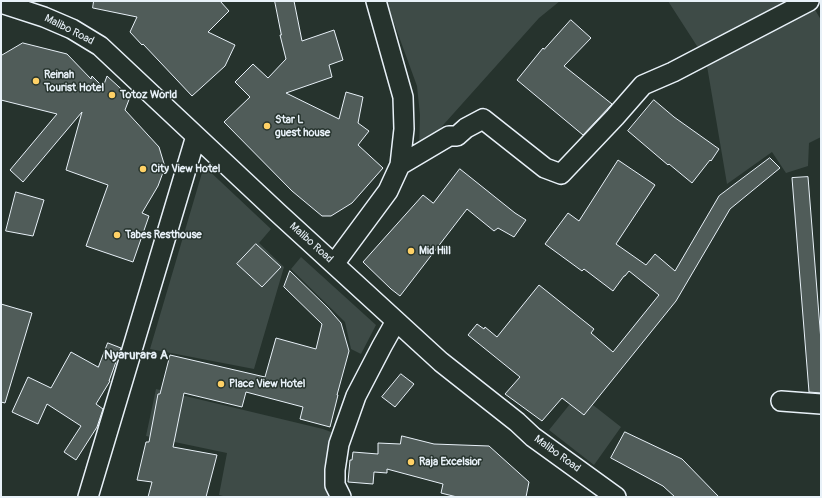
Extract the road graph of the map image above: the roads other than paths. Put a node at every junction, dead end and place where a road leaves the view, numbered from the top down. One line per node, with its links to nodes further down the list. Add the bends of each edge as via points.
1 (376, 1): 5 (street, via 403,97 404,129)
2 (809, 1): 5 (street, via 643,85 561,174 546,168 483,119 457,136 449,136)
3 (1, 3): 4 (street, Malibo Road, via 72,29 100,46)
4 (196, 136): 6 (street, Malibo Road); 11 (street)
5 (400, 165): 6 (street, via 388,191)
6 (334, 264): 7 (street, Malibo Road)
7 (396, 321): 10 (street, Malibo Road, via 441,362 533,437); 12 (street, via 356,396 339,444 335,485)
8 (781, 401): 9 (street)
9 (821, 404)
10 (611, 496)
11 (88, 497)
12 (340, 497)

